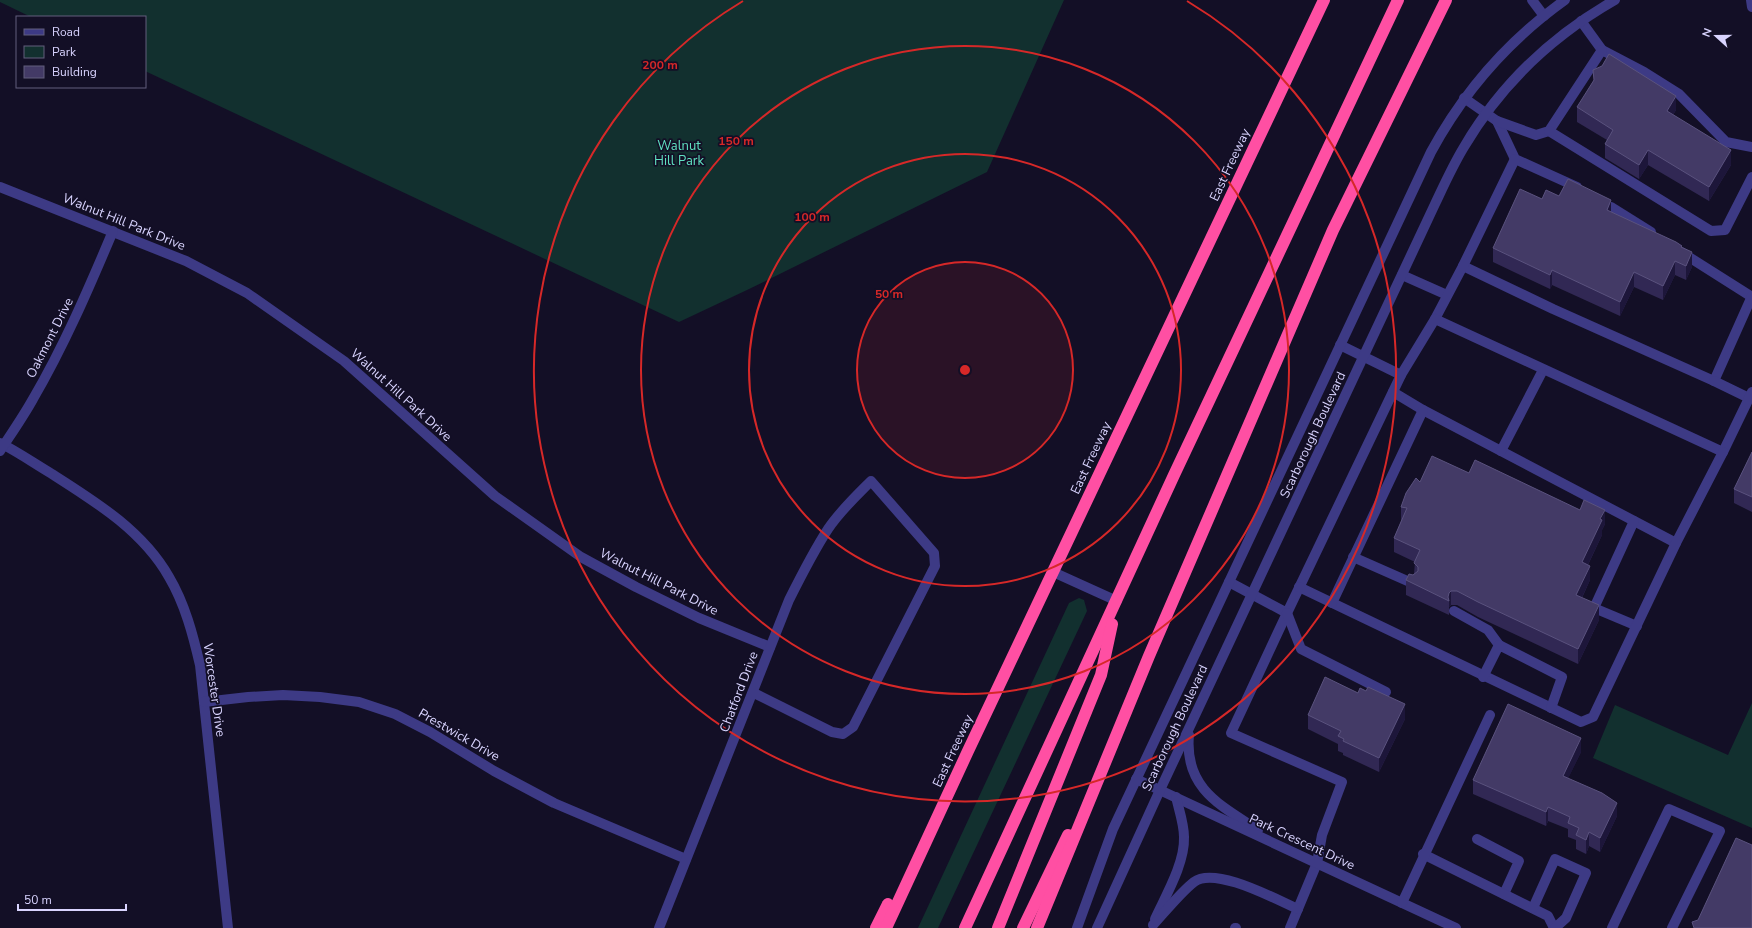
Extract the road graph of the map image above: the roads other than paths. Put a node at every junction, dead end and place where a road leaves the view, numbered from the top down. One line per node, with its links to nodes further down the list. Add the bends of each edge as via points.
1 (1324, 0): 44 (highway, East Freeway)
2 (1398, 0): 49 (highway)
3 (1446, 0): 61 (highway, via 1333,230)
4 (1532, 0): 9 (street)
5 (1565, 0): 9 (street, Scarborough Boulevard)
6 (1615, 0): 10 (street, Scarborough Boulevard)
7 (1751, 0): 8 (street)
8 (1752, 7)
9 (1544, 16): 12 (street, Scarborough Boulevard, via 1502,54)
10 (1581, 21): 11 (street); 13 (street, Scarborough Boulevard, via 1564,32 1511,81)
11 (1602, 50): 15 (street); 16 (street, via 1679,94 1726,142)
12 (1464, 98): 13 (street); 30 (street, Scarborough Boulevard, via 1431,152)
13 (1486, 113): 14 (street); 26 (street, Scarborough Boulevard, via 1453,166)
14 (1497, 121): 15 (street, via 1536,135); 17 (street)
15 (1549, 131): 18 (street, via 1711,231 1725,230)
16 (1752, 147)
17 (1515, 159): 20 (street); 25 (street)
18 (1752, 177)
19 (0, 187): 22 (street, Walnut Hill Park Drive)
20 (1589, 193)
21 (1611, 206): 23 (street)
22 (113, 231): 38 (street, Oakmont Drive, via 54,360 33,400); 55 (street, Walnut Hill Park Drive, via 216,275 295,325 344,361 495,496 581,557 699,618)
23 (1658, 236)
24 (1671, 245): 28 (street)
25 (1463, 266): 27 (street); 34 (street, via 1553,310)
26 (1402, 275): 27 (street); 31 (street, Scarborough Boulevard)
27 (1447, 295): 29 (street)
28 (1752, 297): 34 (street)
29 (1435, 319): 32 (street); 33 (street)
30 (1340, 345): 31 (street); 45 (street, Scarborough Boulevard)
31 (1364, 356): 33 (street); 48 (street, Scarborough Boulevard)
32 (1543, 370): 39 (street); 40 (street)
33 (1402, 375): 35 (street)
34 (1714, 381): 36 (street)
35 (1393, 392): 37 (street); 47 (street)
36 (1751, 395): 40 (street)
37 (1423, 410): 39 (street); 43 (street)
38 (1, 446): 59 (street, Worcester Drive, via 106,509 154,553 170,577 184,608 200,665)
39 (1501, 451): 41 (street)
40 (1723, 452): 42 (street)
41 (1634, 521): 42 (street); 53 (street, via 1594,608)
42 (1676, 543): 53 (street)
43 (1353, 557): 46 (street); 50 (street)
44 (1053, 572): 49 (street); 64 (highway, East Freeway)
45 (1229, 582): 48 (street); 65 (street, Scarborough Boulevard)
46 (1412, 583)
47 (1299, 587): 50 (street); 52 (street)
48 (1252, 594): 52 (street); 63 (street, Scarborough Boulevard)
49 (1117, 601): 82 (highway); 83 (highway, via 1101,675)
50 (1332, 603): 56 (street)
51 (1454, 611): 54 (street, via 1488,630)
52 (1287, 613): 57 (street, via 1301,649); 72 (street, via 1231,733 1342,782 1322,835)
53 (1637, 626): 60 (street, via 1593,717 1581,722)
54 (1499, 645): 56 (street); 60 (street, via 1562,677)
55 (770, 647): 58 (street, Chatford Drive); 58 (street, Chatford Drive, via 804,570 828,529 849,503 872,481 934,553 935,566 853,727 843,734 832,732)
56 (1483, 677): 60 (street)
57 (1386, 692)
58 (754, 693): 71 (street, Chatford Drive)
59 (204, 702): 71 (street, Prestwick Drive, via 283,695 359,702 395,714 430,732 494,771 554,803); 78 (street, Worcester Drive)
60 (1551, 708)
61 (1126, 714): 84 (highway); 85 (highway)
62 (1490, 715): 70 (street)
63 (1190, 727): 66 (street, Scarborough Boulevard); 69 (street, via 1190,759 1195,776 1206,793)
64 (968, 750): 80 (highway); 81 (highway, East Freeway)
65 (1136, 779): 66 (street, Park Crescent Drive); 86 (street, Scarborough Boulevard, via 1113,829)
66 (1160, 790): 67 (street, Park Crescent Drive); 87 (street, Scarborough Boulevard)
67 (1176, 798): 69 (street, Park Crescent Drive); 77 (street, via 1184,829 1184,848)
68 (1477, 839): 73 (street, via 1519,861)
69 (1283, 847): 72 (street, Park Crescent Drive)
70 (1423, 854): 73 (street); 74 (street)
71 (686, 859): 79 (street, Chatford Drive)
72 (1317, 863): 74 (street, Park Crescent Drive); 76 (street)
73 (1504, 894): 75 (street)
74 (1402, 903): 89 (street, Park Crescent Drive)
75 (1533, 908): 90 (street, via 1548,916); 90 (street, via 1555,858 1586,873 1566,918)
76 (1298, 909): 77 (street, via 1234,881 1213,876 1194,881); 88 (street)
77 (1152, 926)
78 (228, 928)
79 (659, 928)
80 (876, 928)
81 (886, 928)
82 (965, 928)
83 (998, 928)
84 (1023, 928)
85 (1037, 928)
86 (1077, 928)
87 (1097, 928)
88 (1290, 928)
89 (1456, 928)
90 (1554, 928)
91 (1612, 928): 92 (street, via 1669,809 1720,831)
92 (1672, 928)

